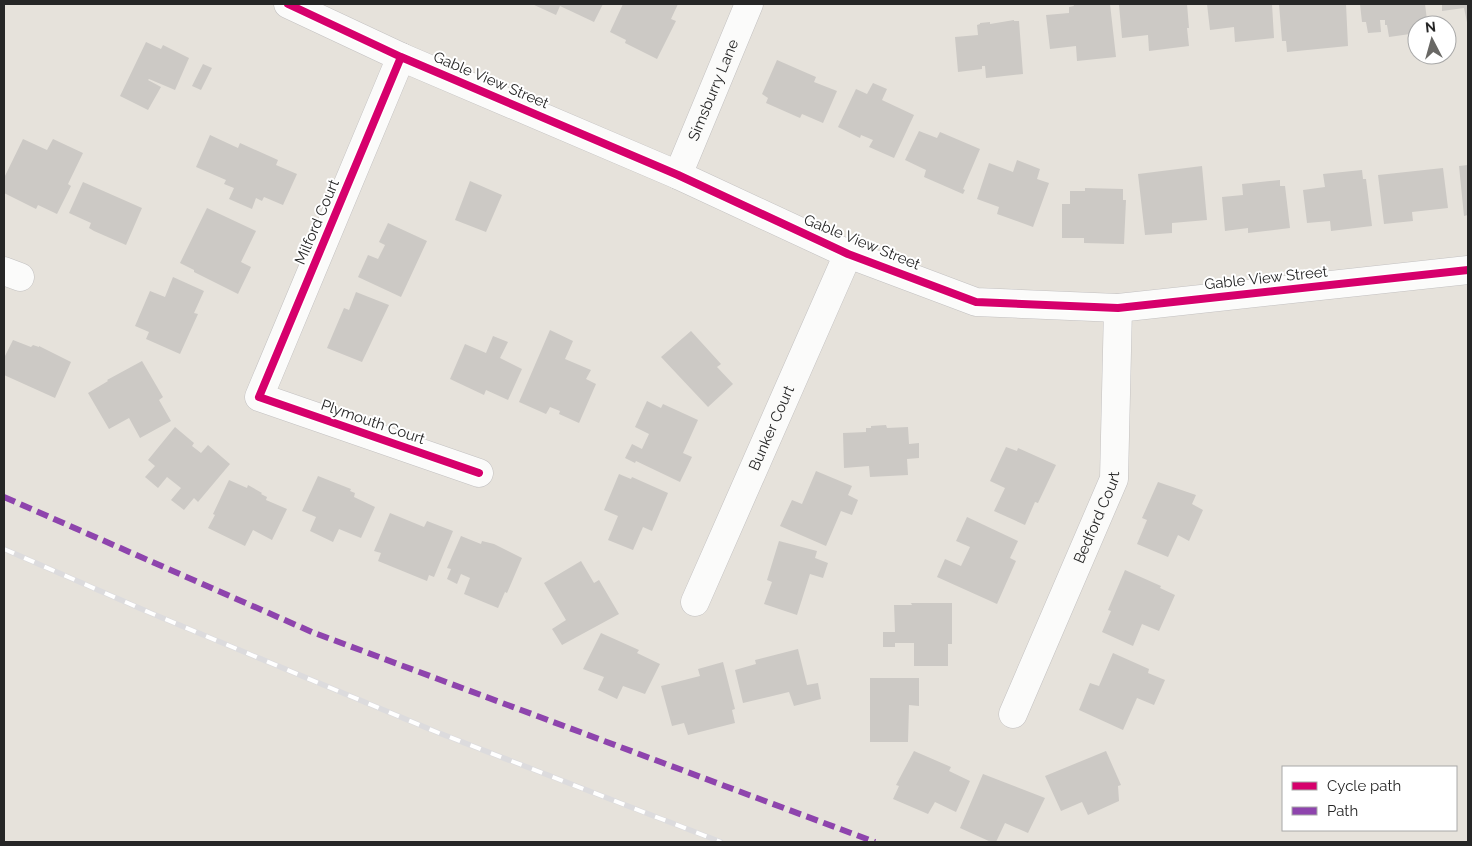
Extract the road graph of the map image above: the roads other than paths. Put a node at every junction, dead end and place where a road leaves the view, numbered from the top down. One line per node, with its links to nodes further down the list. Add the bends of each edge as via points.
1 (288, 4): 3 (street, Gable View Street)
2 (750, 4): 4 (street, Simsburry Lane)
3 (401, 57): 4 (street, Gable View Street); 8 (street, Milford Court)
4 (678, 175): 5 (street, Gable View Street)
5 (848, 254): 7 (street, Gable View Street, via 976,302); 10 (street, Bunker Court)
6 (1468, 270): 7 (street, Gable View Street)
7 (1118, 308): 11 (street, Bedford Court, via 1114,479)
8 (259, 397): 9 (street, Plymouth Court)
9 (478, 474)
10 (695, 602)
11 (1013, 714)

